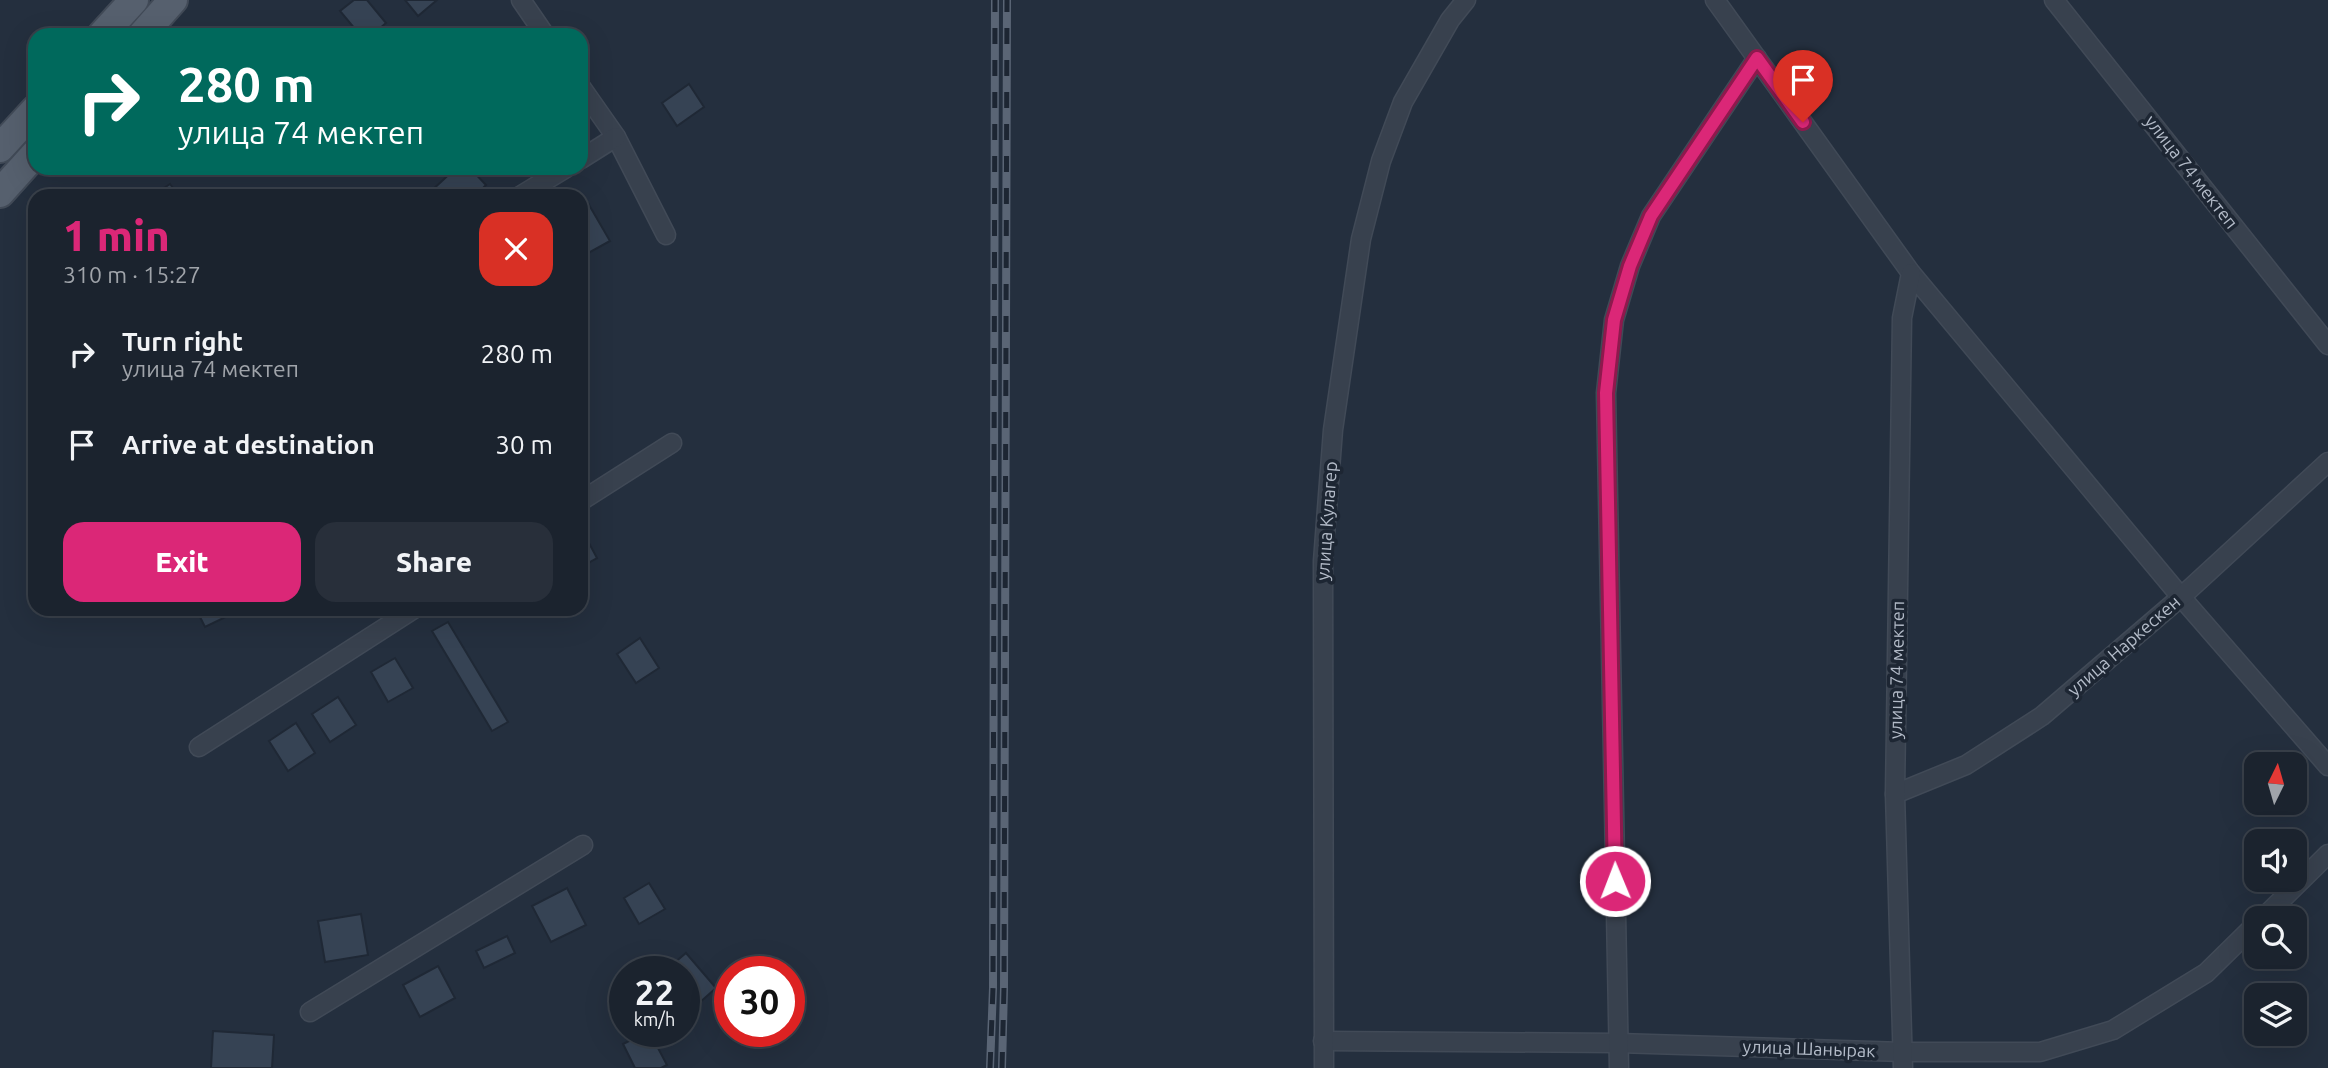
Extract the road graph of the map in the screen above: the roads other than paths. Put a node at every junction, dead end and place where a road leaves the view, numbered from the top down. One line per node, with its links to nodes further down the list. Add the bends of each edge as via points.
1 (134, 0): 7 (main road)
2 (173, 0): 8 (main road)
3 (521, 0): 9 (street)
4 (1466, 0): 36 (street, улица Кулагер, via 1403,102 1381,161 1362,239 1333,430 1323,561)
5 (1715, 0): 10 (street)
6 (2054, 0): 22 (street, улица 74 мектеп)
7 (108, 28)
8 (148, 28)
9 (540, 28)
10 (1757, 58): 21 (street); 37 (street, via 1651,216 1614,320 1606,393)
11 (588, 97): 13 (street)
12 (28, 118): 14 (main road)
13 (616, 137): 15 (street); 20 (street)
14 (0, 148)
15 (588, 155)
16 (28, 162): 19 (main road)
17 (554, 175): 18 (street)
18 (532, 189)
19 (0, 193)
20 (666, 235)
21 (1911, 273): 26 (street); 30 (street, улица 74 мектеп, via 1902,318)
22 (2328, 345)
23 (672, 443): 25 (street)
24 (2328, 462): 26 (street, улица Наркескен)
25 (588, 497)
26 (2180, 597): 29 (street); 30 (street, улица Наркескен, via 2042,716 1966,765)
27 (403, 616): 28 (street)
28 (199, 747)
29 (2328, 766)
30 (1895, 794): 38 (street, улица 74 мектеп)
31 (583, 845): 35 (street)
32 (2328, 854): 33 (street)
33 (2275, 906)
34 (2244, 937): 38 (street, улица Шанырак, via 2206,973 2113,1030 2040,1052)
35 (310, 1012)
36 (1323, 1041): 37 (street, улица Шанырак); 39 (street, улица Кулагер)
37 (1618, 1043): 38 (street, улица Шанырак); 40 (street)
38 (1903, 1060)
39 (1324, 1068)
40 (1619, 1068)

